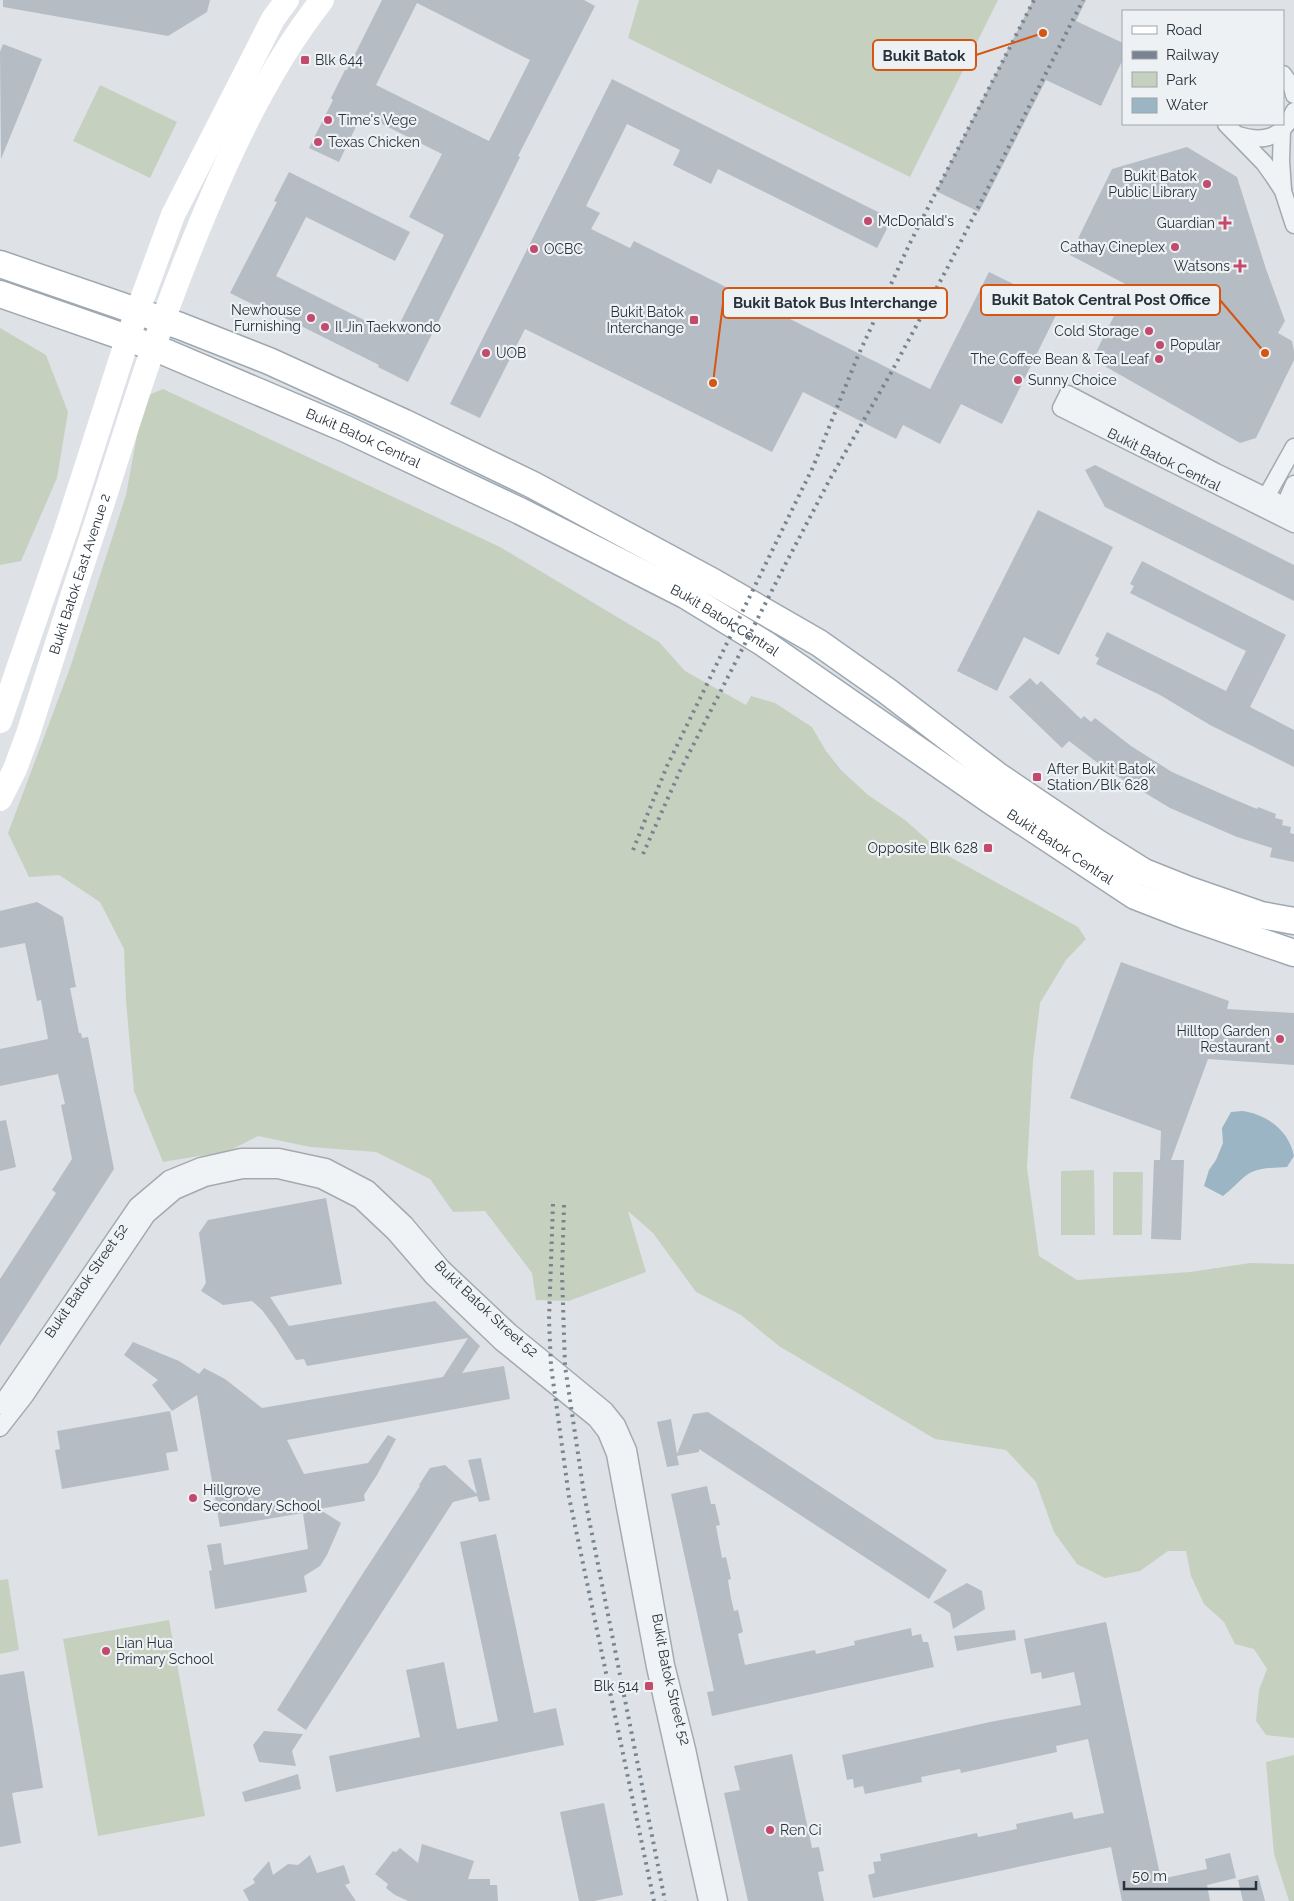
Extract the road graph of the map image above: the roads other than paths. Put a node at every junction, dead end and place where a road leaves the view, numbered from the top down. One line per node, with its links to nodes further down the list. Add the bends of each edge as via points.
1 (287, 0): 12 (street, via 273,19 173,215)
2 (322, 0): 13 (street, via 300,28 248,119 219,180)
3 (1284, 75): 4 (street)
4 (1294, 95)
5 (1290, 120): 7 (street, via 1269,138 1253,140); 8 (street, via 1281,161)
6 (1227, 125): 7 (street)
7 (1238, 135): 8 (street, via 1264,163)
8 (1283, 191): 9 (street)
9 (1294, 224)
10 (0, 264): 12 (main road, Bukit Batok Central)
11 (0, 294): 14 (main road, Bukit Batok Central)
12 (137, 312): 13 (main road, Bukit Batok Central); 14 (street)
13 (162, 320): 15 (street); 23 (main road, Bukit Batok Central, via 269,361 405,423 575,507 819,643 998,776 1144,872 1261,915)
14 (128, 337): 15 (main road, Bukit Batok Central); 21 (street, Bukit Batok East Avenue 2)
15 (153, 347): 22 (street, Bukit Batok East Avenue 2, via 28,734); 24 (main road, Bukit Batok Central, via 346,429 520,511 686,595 766,644 1135,896)
16 (1064, 401): 19 (street, Bukit Batok Central)
17 (1294, 447): 19 (street)
18 (1294, 484): 20 (street)
19 (1263, 501): 20 (street, Bukit Batok Central)
20 (1288, 514)
21 (0, 721)
22 (0, 799)
23 (1294, 921)
24 (1294, 953)
25 (0, 1406): 28 (street, Bukit Batok Street 52, via 136,1206 168,1180 202,1166 241,1156 279,1157 326,1167 368,1189 405,1224 442,1268 510,1332 605,1410 617,1425 628,1450 666,1665)
26 (0, 1428): 27 (street, Bukit Batok Street 52, via 25,1396 146,1215 175,1191 206,1178 243,1170 278,1170 321,1180 360,1200 501,1342 596,1419 606,1432 615,1454 656,1667)
27 (707, 1901)
28 (719, 1901)

